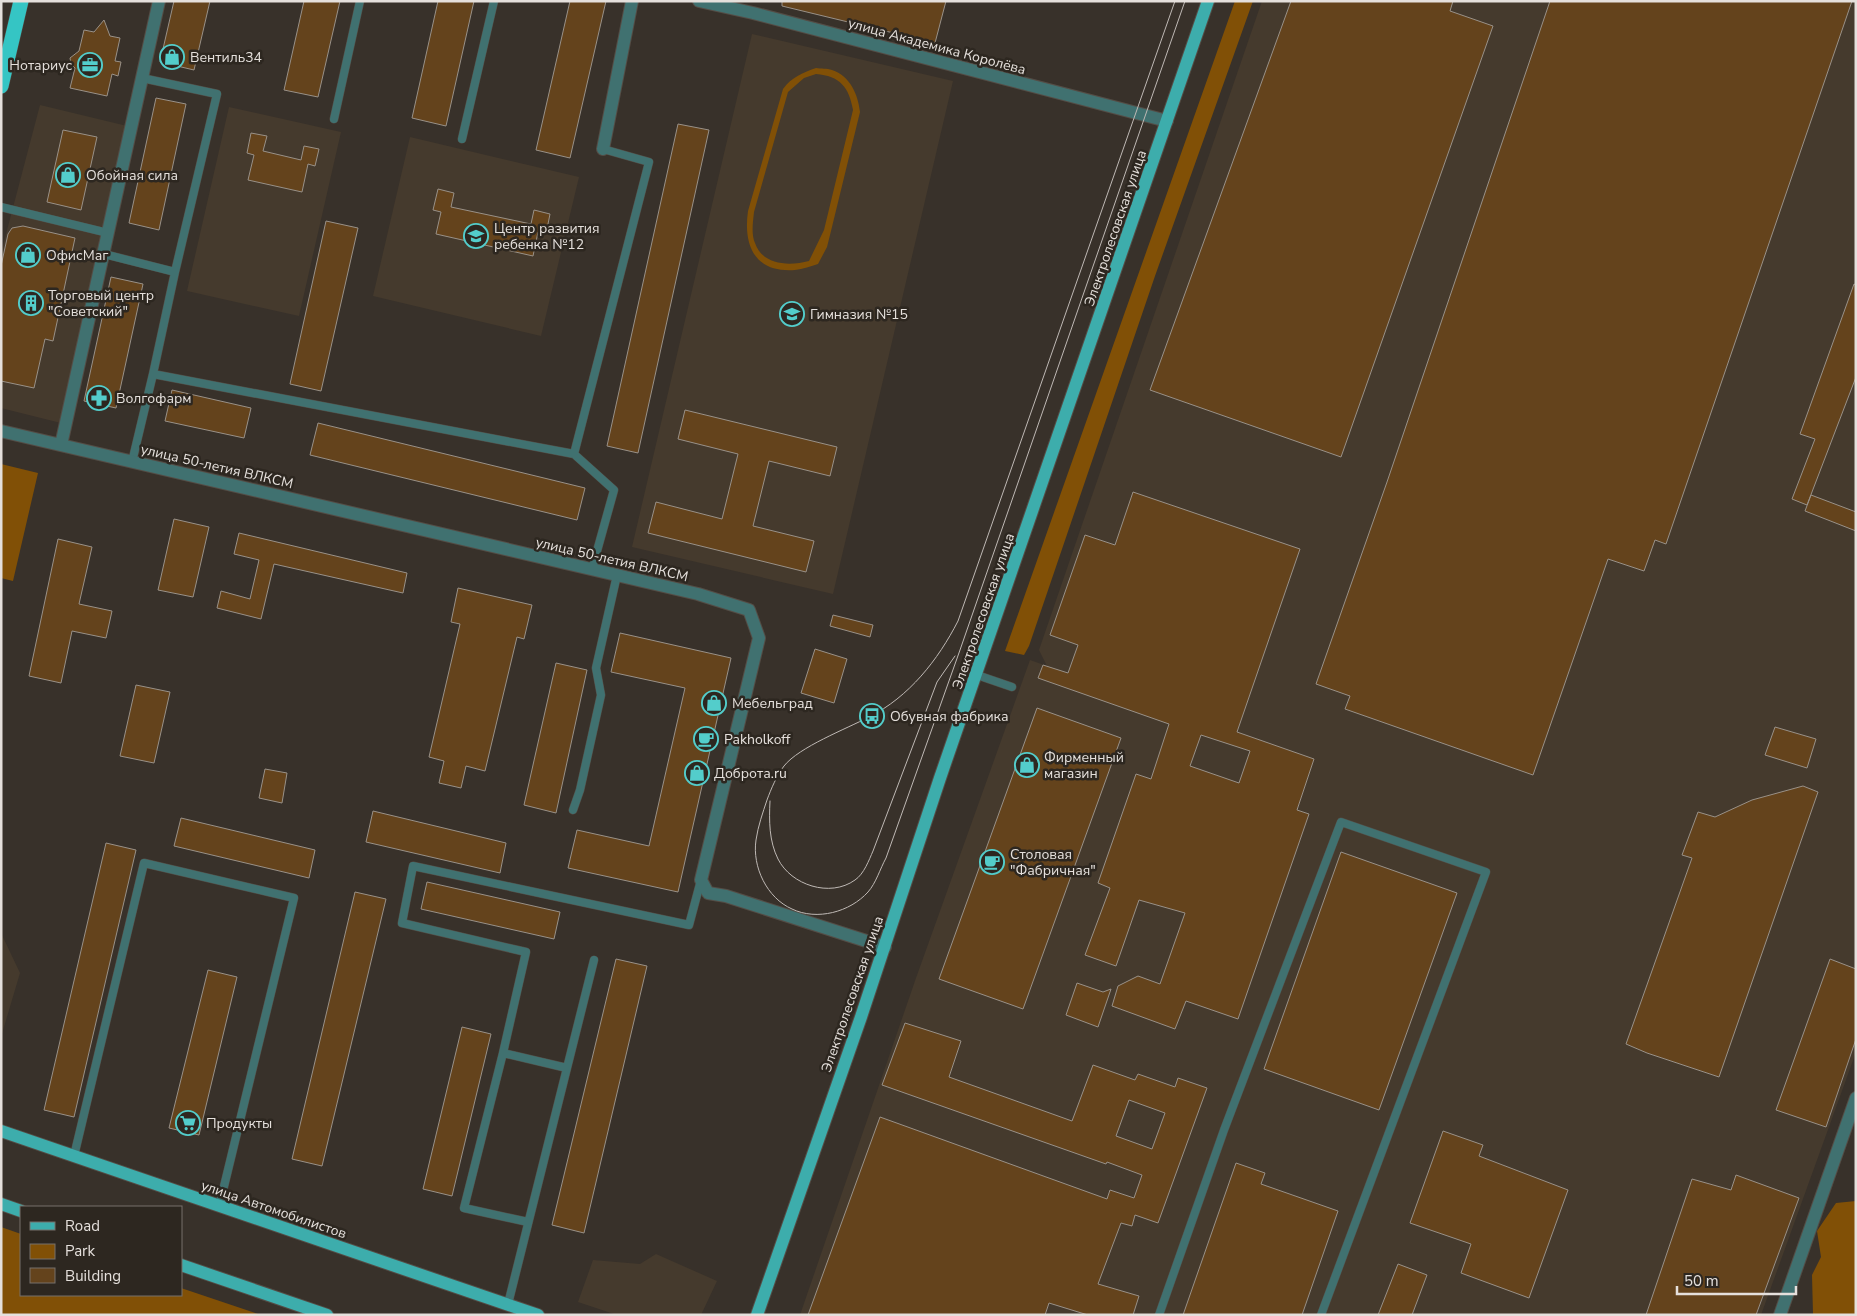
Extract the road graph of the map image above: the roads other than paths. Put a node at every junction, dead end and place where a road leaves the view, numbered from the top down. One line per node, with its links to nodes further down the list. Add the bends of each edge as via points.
1 (21, 1): 9 (highway)
2 (159, 1): 8 (street)
3 (360, 1): 10 (lane)
4 (494, 1): 12 (lane)
5 (632, 1): 13 (street)
6 (699, 1): 11 (street, улица Академика Королёва)
7 (1208, 1): 11 (main road, Электролесовская улица)
8 (142, 78): 15 (street); 17 (lane, via 216,94)
9 (1, 86)
10 (334, 119)
11 (1167, 121): 25 (main road, Электролесовская улица)
12 (462, 139)
13 (603, 150): 21 (lane, via 649,162)
14 (1, 207): 15 (lane)
15 (108, 233): 16 (street)
16 (104, 254): 17 (lane); 20 (street)
17 (175, 272): 18 (lane)
18 (153, 374): 21 (lane); 22 (lane)
19 (1, 431): 20 (street, улица 50-летия ВЛКСМ)
20 (61, 445): 22 (street, улица 50-летия ВЛКСМ)
21 (574, 454): 23 (lane, via 614,490)
22 (132, 462): 23 (street, улица 50-летия ВЛКСМ)
23 (592, 570): 24 (street, улица 50-летия ВЛКСМ)
24 (617, 575): 27 (lane, via 596,668 602,695); 28 (street, улица 50-летия ВЛКСМ, via 749,610 759,638)
25 (977, 675): 26 (lane); 29 (main road, Электролесовская улица)
26 (1012, 687)
27 (573, 810)
28 (701, 880): 29 (street, via 708,893); 31 (lane, via 689,925 413,866 402,923 526,952)
29 (885, 947): 44 (main road, Электролесовская улица)
30 (594, 960): 32 (lane)
31 (503, 1053): 32 (lane); 39 (lane, via 464,1208)
32 (567, 1068): 39 (lane)
33 (1856, 1098): 47 (street)
34 (1, 1131): 35 (main road, улица Автомобилистов)
35 (74, 1156): 37 (main road, улица Автомобилистов); 37 (lane, via 144,863 294,898)
36 (1, 1204): 38 (main road)
37 (219, 1207): 41 (main road, улица Автомобилистов)
38 (20, 1210)
39 (528, 1222): 41 (lane)
40 (182, 1265): 42 (main road)
41 (508, 1304): 43 (main road, улица Автомобилистов)
42 (327, 1315)
43 (538, 1315)
44 (756, 1315)
45 (1160, 1315): 46 (lane, via 1224,1130 1341,822 1486,872)
46 (1321, 1315)
47 (1780, 1315)

